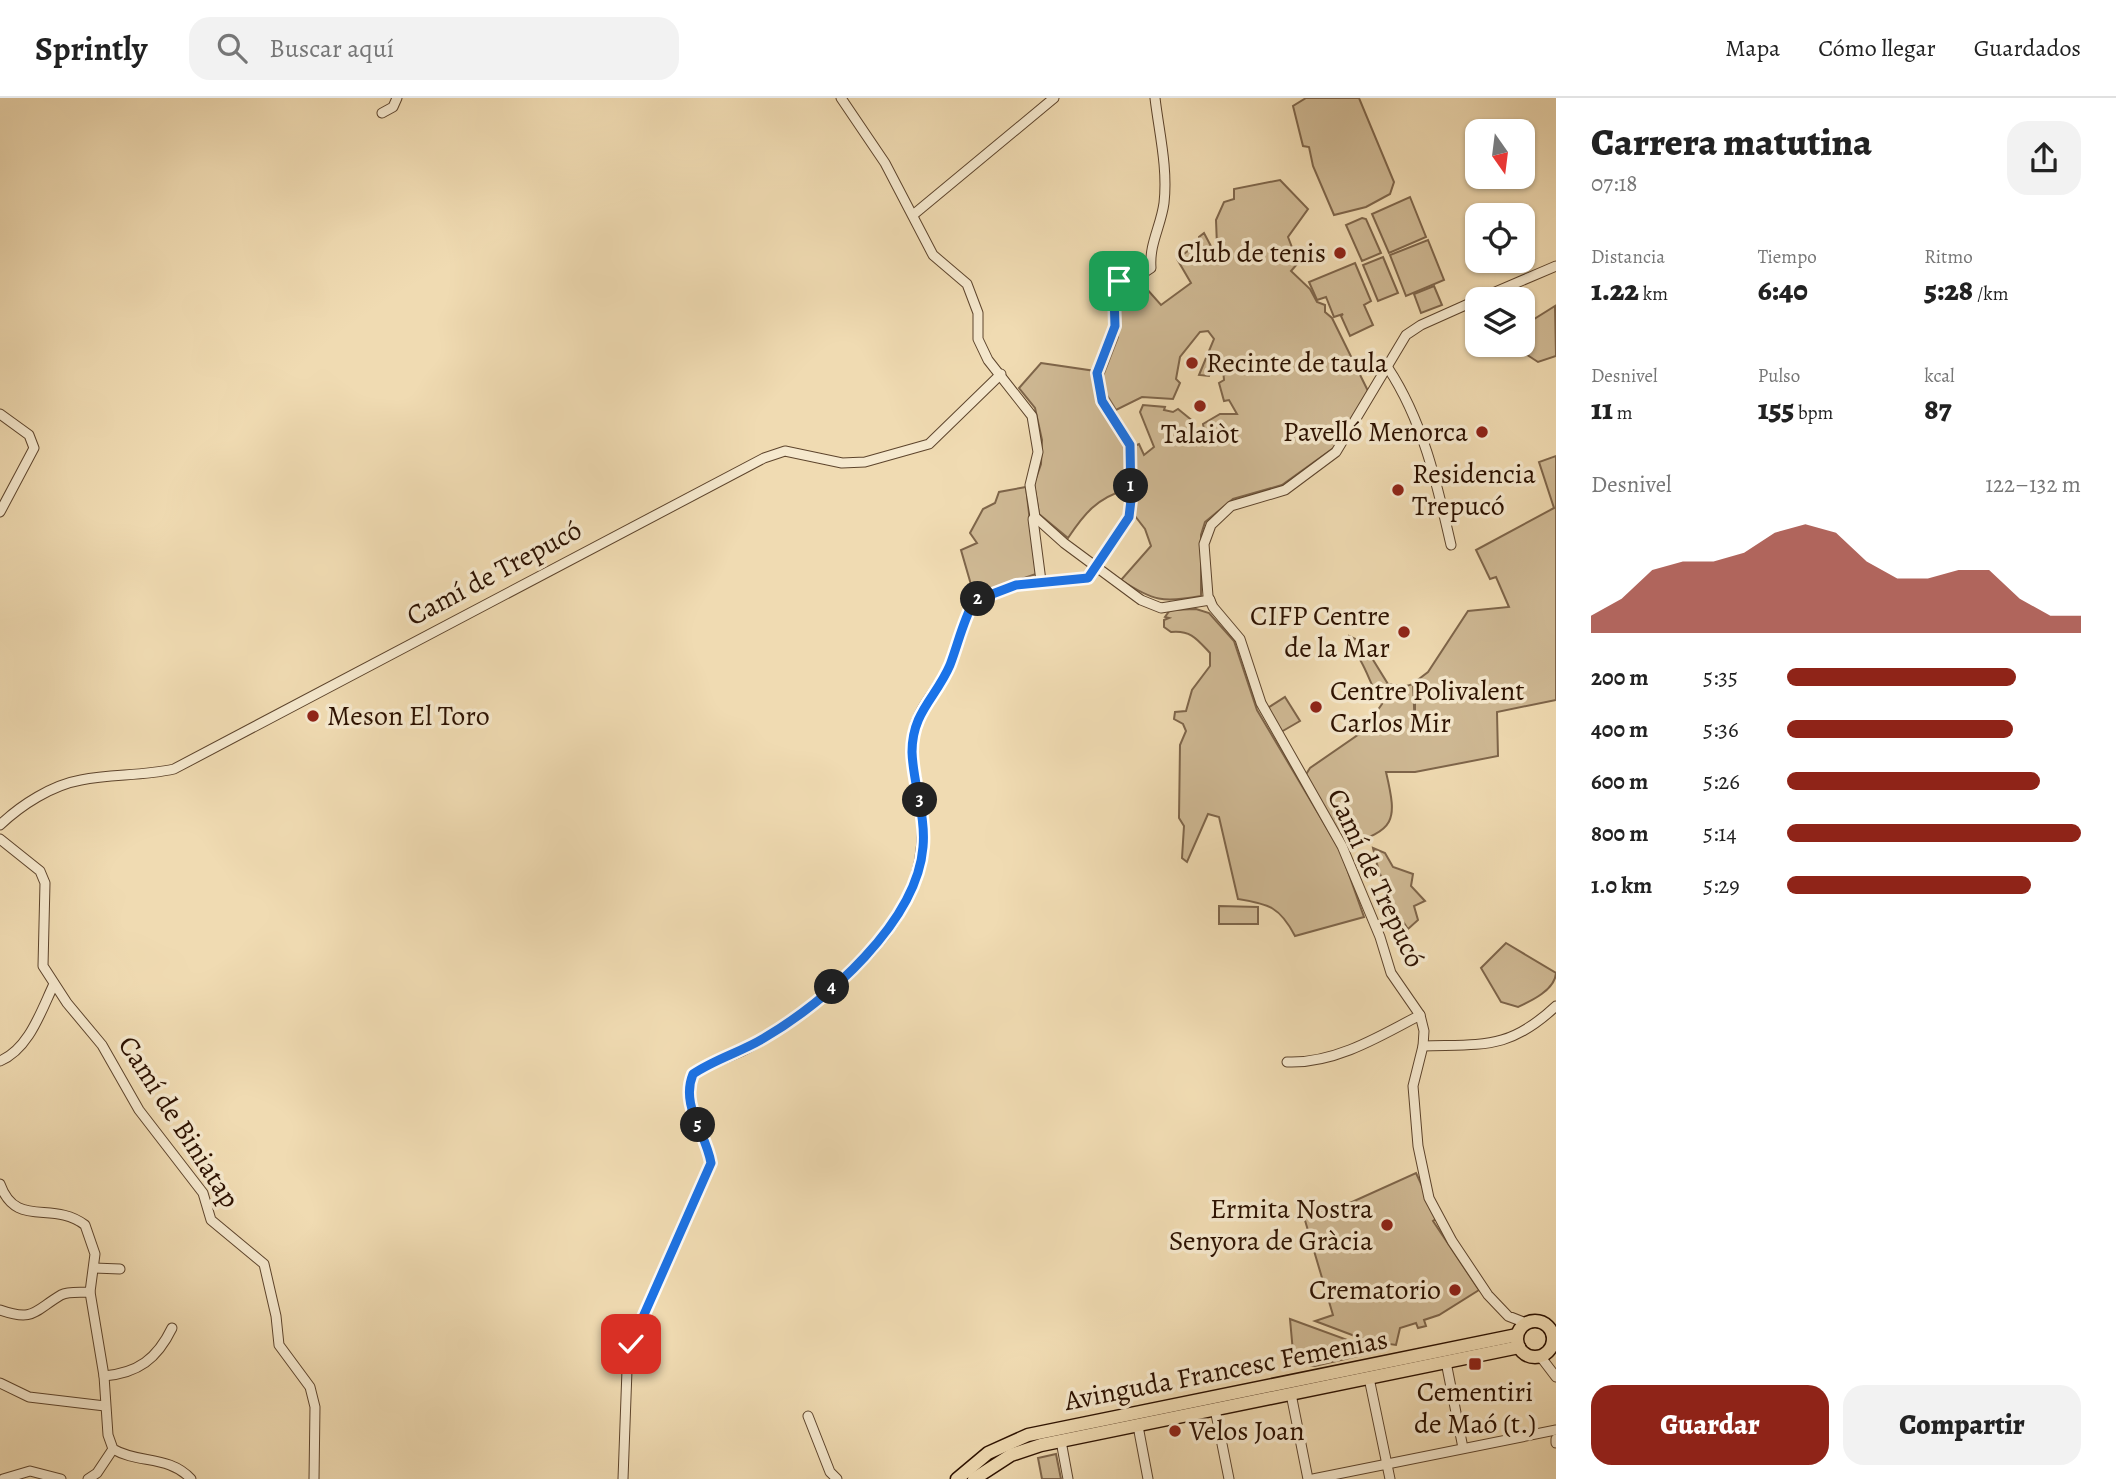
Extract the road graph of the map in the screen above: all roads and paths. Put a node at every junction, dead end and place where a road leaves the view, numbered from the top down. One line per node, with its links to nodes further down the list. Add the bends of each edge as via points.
1 (397, 98): 5 (street, via 393,107)
2 (841, 98): 6 (street)
3 (1054, 98): 6 (street)
4 (1155, 98): 16 (street, via 1165,176 1164,205 1150,251 1151,268 1119,281 1115,326 1097,373 1102,401 1130,445 1129,517)
5 (382, 113)
6 (913, 215): 11 (street, via 933,256 967,284 978,313 978,339)
7 (1556, 266): 8 (street)
8 (1508, 287)
9 (1465, 306): 10 (street, via 1406,335)
10 (1388, 368): 15 (street, via 1421,434); 18 (street, via 1336,452 1284,490 1230,506 1211,525 1205,544)
11 (1001, 374): 14 (street, via 1032,416 1038,452 1030,485); 19 (street, Camí de Trepucó, via 929,444 865,462 842,463 785,451 764,458 174,769 72,782 45,794)
12 (0, 414): 13 (street, via 29,435 34,448)
13 (0, 512)
14 (1035, 517): 16 (street); 17 (street)
15 (1451, 545)
16 (1096, 567): 17 (street, via 1088,578); 18 (street, via 1141,600 1161,608)
17 (1041, 581): 57 (street, via 974,601 948,668 921,710 912,754 923,848 918,876 896,917 860,963 790,1019 744,1050 693,1074 688,1085 692,1113 711,1163 631,1344)
18 (1210, 600): 23 (street, Camí de Trepucó, via 1240,639 1261,703 1342,846 1391,973)
19 (0, 825)
20 (0, 839): 21 (street, Camí de Biniatap, via 40,871 45,883 43,966)
21 (54, 984): 25 (street, via 34,1028 12,1056); 56 (street, Camí de Biniatap, via 102,1045 139,1110 203,1193 211,1220 264,1264 279,1345 304,1375 313,1397)
22 (1556, 1006): 24 (street, via 1512,1039)
23 (1420, 1015): 24 (street, Camí de Trepucó); 26 (street, via 1329,1057)
24 (1423, 1046): 32 (street, Camí de Trepucó, via 1413,1086 1418,1146 1429,1198 1488,1295 1508,1316)
25 (0, 1061)
26 (1287, 1062)
27 (0, 1184): 28 (street, via 6,1201 15,1208 63,1214 85,1225)
28 (94, 1268): 29 (street); 30 (street)
29 (120, 1269)
30 (90, 1292): 31 (street, via 64,1294 26,1318); 38 (street)
31 (0, 1310)
32 (1526, 1323): 34 (main road, via 1542,1322); 35 (main road)
33 (172, 1328): 38 (street, via 159,1352 145,1365)
34 (1554, 1335): 36 (main road)
35 (1518, 1341): 36 (main road, via 1526,1354); 37 (main road, Avinguda Francesc Femenias); 59 (main road, Avinguda Francesc Femenias, via 1028,1435 988,1454)
36 (1540, 1356): 39 (street)
37 (1446, 1362): 40 (main road, Avinguda Francesc Femenias); 49 (street)
38 (104, 1376): 43 (street)
39 (1556, 1377)
40 (1369, 1378): 42 (main road, Avinguda Francesc Femenias); 51 (street)
41 (0, 1383): 43 (street, via 29,1397)
42 (1291, 1394): 44 (main road, Avinguda Francesc Femenias); 64 (street)
43 (105, 1406): 50 (street)
44 (1215, 1409): 46 (main road, Avinguda Francesc Femenias); 63 (street)
45 (808, 1416): 58 (street)
46 (1138, 1426): 48 (main road, Avinguda Francesc Femenias); 62 (street)
47 (1556, 1430): 49 (street)
48 (1061, 1441): 60 (main road, Avinguda Francesc Femenias, via 1024,1449); 61 (street)
49 (1463, 1448): 51 (street)
50 (113, 1449): 54 (street); 55 (street, via 175,1466)
51 (1387, 1464): 64 (street); 65 (street)
52 (3, 1479): 53 (street, via 30,1471)
53 (61, 1479)
54 (88, 1479)
55 (191, 1479)
56 (314, 1479)
57 (623, 1479)
58 (837, 1479)
59 (957, 1479)
60 (974, 1479)
61 (1068, 1479)
62 (1148, 1479)
63 (1229, 1479)
64 (1310, 1479)
65 (1390, 1479)

